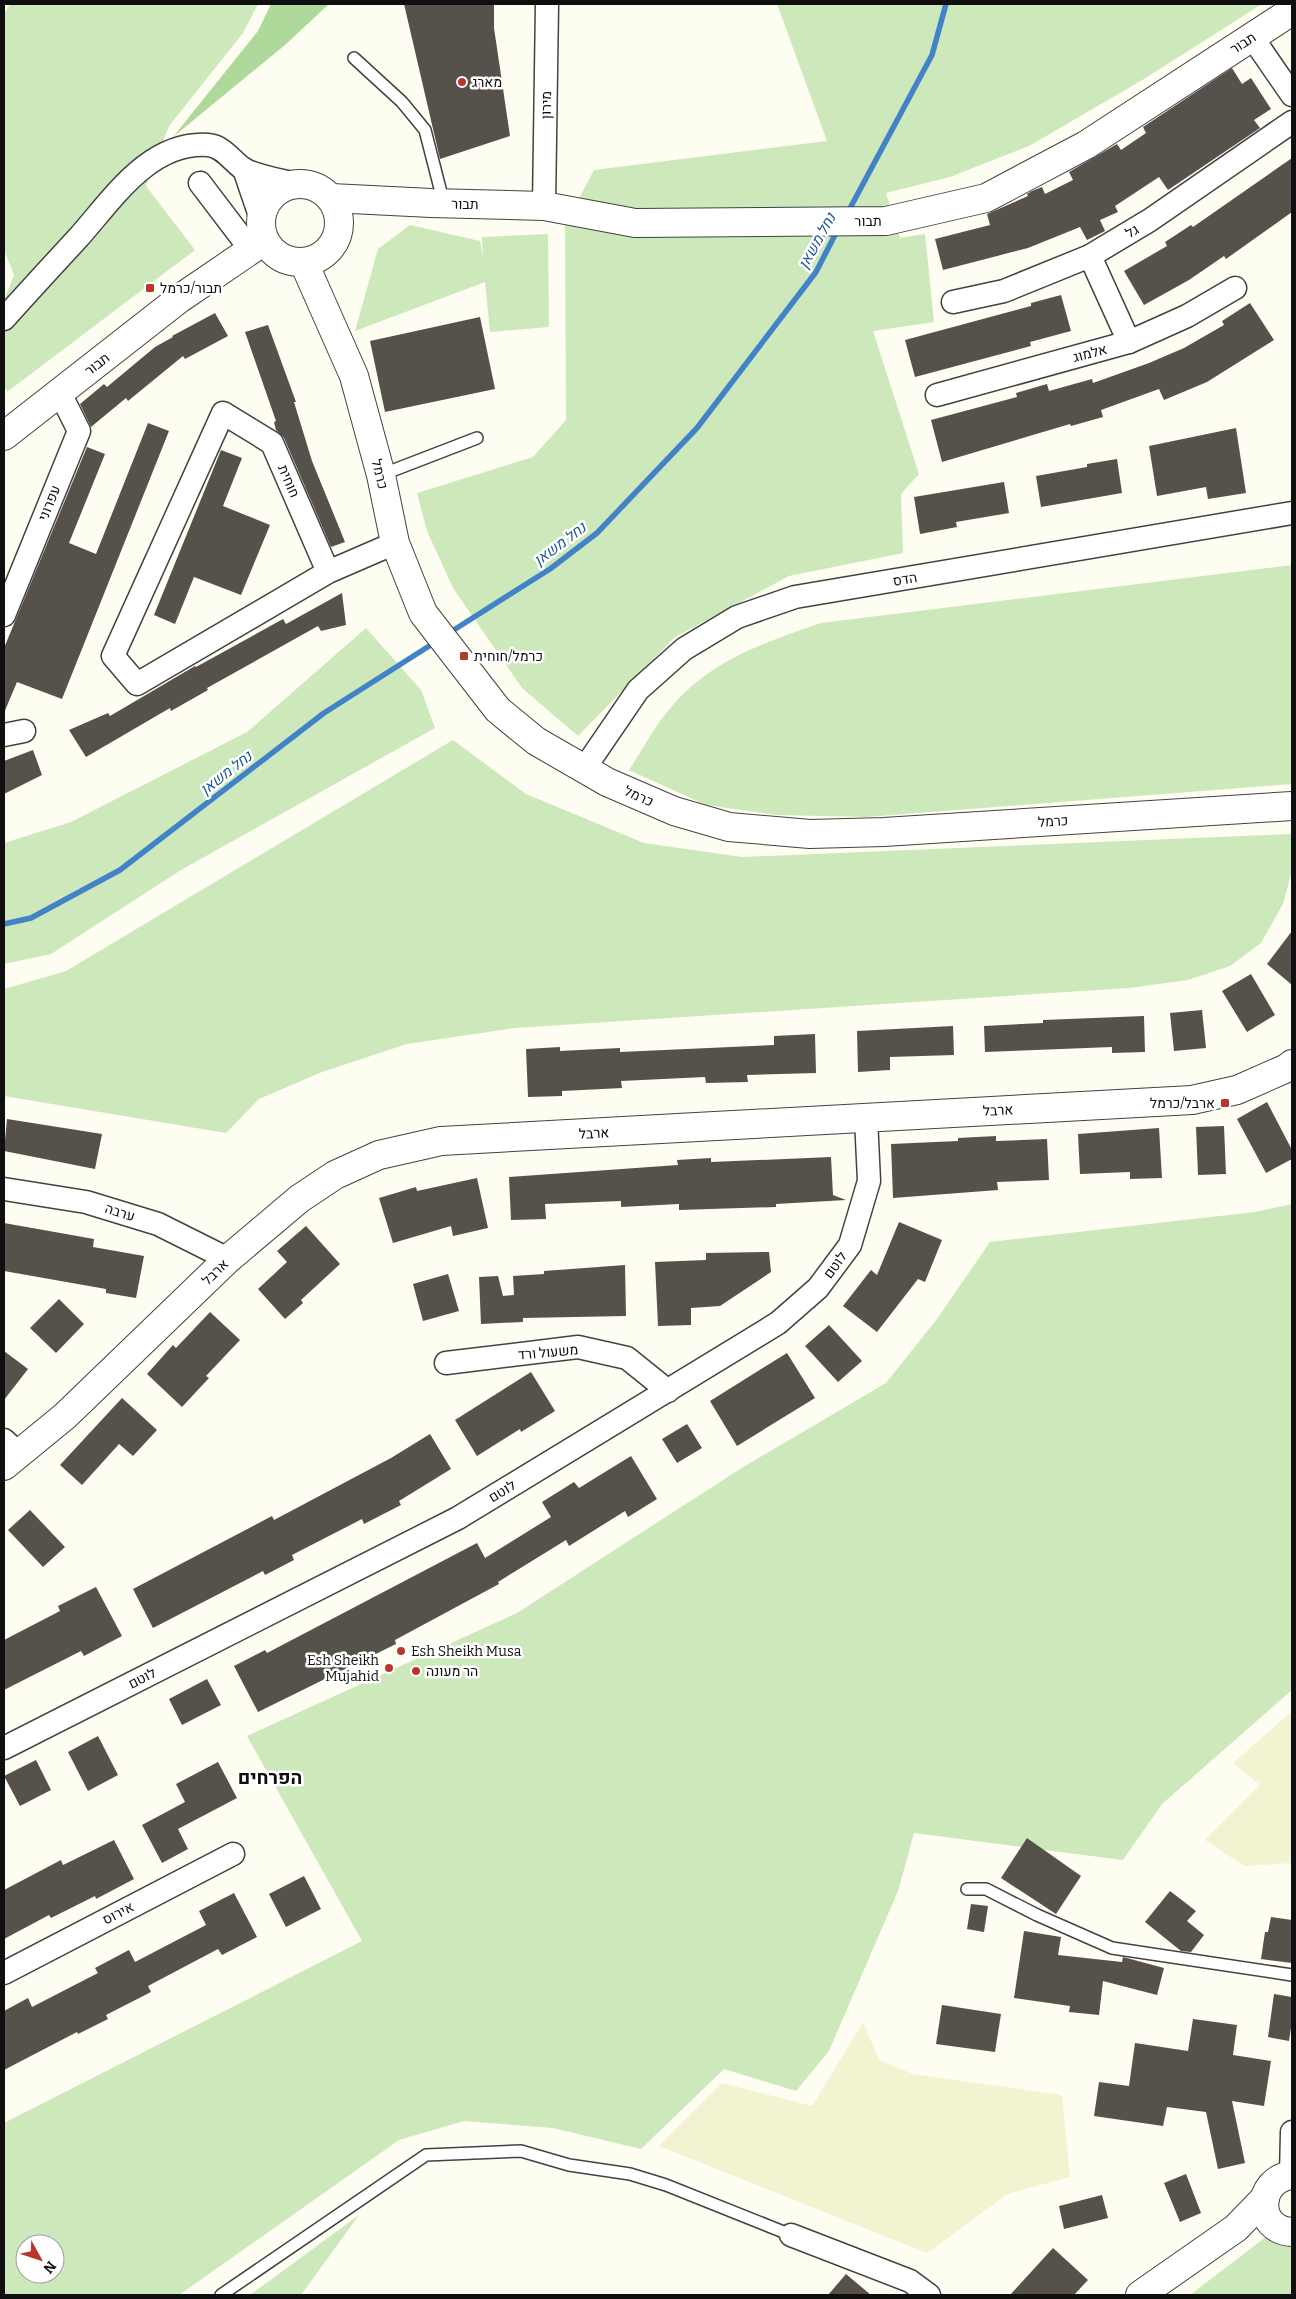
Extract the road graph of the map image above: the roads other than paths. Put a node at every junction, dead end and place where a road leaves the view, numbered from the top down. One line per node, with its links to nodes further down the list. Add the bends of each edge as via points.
1 (547, 4): 12 (street, מירון)
2 (1292, 11): 3 (street, תבור)
3 (1252, 37): 5 (street); 12 (street, תבור, via 1086,145 986,198 886,221 635,223)
4 (354, 58): 11 (lane, via 402,102 425,130)
5 (1292, 95)
6 (1292, 122): 14 (street, גל, via 1150,220)
7 (244, 169): 9 (street); 13 (street); 18 (street, via 211,145 189,145 168,152 140,169)
8 (200, 183): 13 (street)
9 (296, 184): 10 (street, via 310,185); 13 (street, via 273,194 265,204)
10 (331, 198): 11 (street, תבור); 15 (street, via 339,221 334,244 315,260)
11 (444, 204): 12 (street, תבור)
12 (544, 206)
13 (259, 236): 15 (street, via 280,258); 20 (street, תבור)
14 (1090, 256): 17 (street, גל, via 1004,291); 19 (street)
15 (304, 263): 24 (street, כרמל, via 354,376)
16 (1235, 288): 19 (street, אלמוג, via 1187,316)
17 (953, 302)
18 (4, 319)
19 (1129, 342): 21 (street, אלמוג)
20 (60, 393): 22 (street, תבור); 28 (street, עפרוני, via 79,431)
21 (937, 395)
22 (4, 436)
23 (477, 438): 24 (lane)
24 (381, 475): 26 (street, כרמל)
25 (1292, 513): 29 (street, הדס, via 795,597 737,617 684,648 638,690)
26 (395, 542): 27 (street); 29 (street, כרמל, via 422,613 498,710 536,741)
27 (328, 572): 27 (street, חוחית, via 137,684 113,656 223,413 272,443)
28 (4, 615)
29 (584, 769): 30 (street, כרמל, via 674,812 729,827 810,834)
30 (1292, 806)
31 (1292, 1064): 32 (street, ארבל, via 1237,1090 1192,1100)
32 (866, 1118): 34 (street, ארבל, via 441,1141 379,1155 335,1175 299,1199); 36 (street, לוטם, via 869,1181 845,1252 818,1288 778,1322)
33 (4, 1190): 34 (street, ערבה, via 86,1202 158,1224)
34 (228, 1259): 37 (street, ארבל, via 65,1416)
35 (446, 1363): 36 (street, משעול ורד, via 578,1347 627,1358)
36 (668, 1391): 38 (street, לוטם, via 458,1518)
37 (9, 1453)
38 (4, 1748)
39 (233, 1854): 41 (street, אירוס)
40 (967, 1889): 42 (lane, via 986,1889 1112,1948)
41 (4, 1973)
42 (1292, 1975)
43 (1292, 2132): 44 (street)
44 (1292, 2175): 45 (street, via 1274,2182)
45 (1264, 2198): 46 (street, via 1267,2216 1273,2224); 48 (street, via 1246,2219)
46 (1289, 2232): 48 (street, via 1244,2232)
47 (792, 2235): 49 (lane, via 630,2174 570,2165 521,2151 426,2155); 50 (street, via 910,2281)
48 (1218, 2241): 51 (street)
49 (221, 2295)
50 (929, 2295)
51 (1140, 2295)

